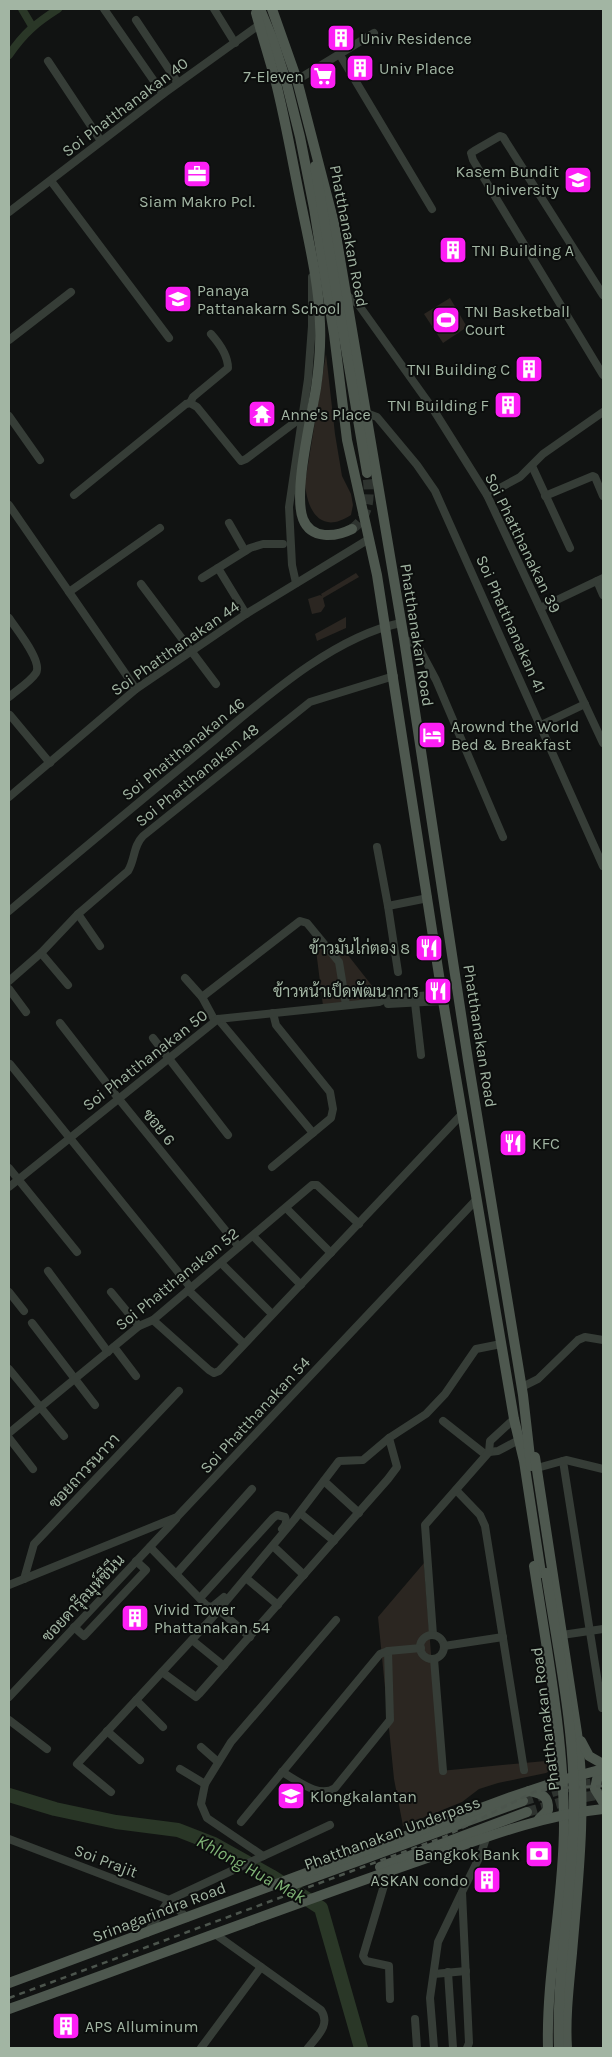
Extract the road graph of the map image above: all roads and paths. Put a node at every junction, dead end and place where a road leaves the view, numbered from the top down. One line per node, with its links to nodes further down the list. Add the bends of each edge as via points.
1 (104, 9): 14 (street)
2 (214, 9): 9 (street)
3 (255, 9): 7 (main road)
4 (260, 9): 44 (main road, Phatthanakan Road, via 279,58 300,137 334,334 347,440)
5 (272, 9): 12 (main road, Phatthanakan Road)
6 (136, 20): 13 (street)
7 (259, 25): 9 (street, Soi Phatthanakan 40); 20 (main road, via 280,103)
8 (374, 33): 10 (street)
9 (235, 43): 13 (street, Soi Phatthanakan 40)
10 (340, 55): 12 (street); 18 (street)
11 (48, 61): 16 (street)
12 (297, 80): 15 (main road, Phatthanakan Road)
13 (178, 83): 14 (street, Soi Phatthanakan 40)
14 (163, 94): 16 (street, Soi Phatthanakan 40)
15 (312, 136): 22 (main road, Phatthanakan Road, via 334,223); 35 (main road)
16 (101, 142): 17 (street, Soi Phatthanakan 40)
17 (51, 181): 19 (street, Soi Phatthanakan 40); 25 (street)
18 (432, 209)
19 (9, 212)
20 (313, 265): 32 (street, via 312,335); 43 (main road, via 320,347 300,486 300,510 309,528 322,535 336,535)
21 (71, 292): 26 (street)
22 (346, 294): 30 (main road, Phatthanakan Road); 37 (street, Soi Phatthanakan 39, via 358,304 433,409)
23 (603, 294): 27 (street, via 503,137 474,151 473,160)
24 (211, 334): 28 (street, via 220,345 228,368)
25 (169, 338)
26 (9, 340)
27 (603, 375)
28 (190, 403): 32 (street, via 197,407 241,461); 36 (street, via 180,407)
29 (603, 412): 34 (street, via 543,454)
30 (366, 413): 58 (main road, Phatthanakan Road); 68 (street, Soi Phatthanakan 41, via 377,417 435,491)
31 (9, 416): 33 (street)
32 (302, 418): 51 (street, via 289,507)
33 (40, 460)
34 (532, 466): 37 (street, via 520,477); 38 (street)
35 (366, 473)
36 (74, 495)
37 (487, 495): 55 (street, Soi Phatthanakan 39)
38 (545, 496): 39 (street, via 593,476); 46 (street)
39 (603, 496)
40 (9, 505): 53 (street)
41 (228, 523): 47 (street)
42 (160, 528): 53 (street)
43 (352, 529)
44 (369, 539): 51 (street, Soi Phatthanakan 44); 59 (main road, Phatthanakan Road)
45 (283, 544): 47 (street, via 263,544)
46 (570, 548)
47 (245, 551): 48 (street)
48 (218, 568): 49 (street); 56 (street)
49 (202, 578)
50 (600, 579): 54 (street); 55 (street)
51 (296, 583): 56 (street, Soi Phatthanakan 44)
52 (142, 584): 61 (street)
53 (68, 592): 64 (street)
54 (603, 594)
55 (540, 608): 66 (street, Soi Phatthanakan 39)
56 (246, 614): 61 (street, Soi Phatthanakan 44)
57 (9, 618): 65 (street, via 36,658 38,668)
58 (401, 623): 59 (street, Soi Phatthanakan 46); 60 (main road, Phatthanakan Road)
59 (386, 626): 62 (main road, Phatthanakan Road); 77 (street, Soi Phatthanakan 46, via 356,639 296,674)
60 (404, 639): 72 (street, via 420,650 436,680); 133 (main road, Phatthanakan Road, via 466,1051)
61 (191, 650): 63 (street); 64 (street, Soi Phatthanakan 44)
62 (394, 676): 75 (main road, Phatthanakan Road); 78 (street, Soi Phatthanakan 48, via 310,702 143,836 136,845 128,871)
63 (216, 684)
64 (136, 689): 70 (street, Soi Phatthanakan 44)
65 (9, 697)
66 (585, 704): 68 (street); 69 (street, Soi Phatthanakan 39)
67 (10, 715): 70 (street)
68 (541, 725): 74 (street, Soi Phatthanakan 41)
69 (603, 743)
70 (50, 763): 71 (street, Soi Phatthanakan 44)
71 (9, 797)
72 (503, 838)
73 (377, 847): 76 (street)
74 (603, 866)
75 (428, 898): 76 (street); 87 (main road, Phatthanakan Road)
76 (388, 906): 81 (street)
77 (9, 910)
78 (78, 914): 79 (street); 80 (street, Soi Phatthanakan 48)
79 (100, 946)
80 (42, 953): 83 (street, Soi Phatthanakan 48); 84 (street)
81 (398, 972)
82 (185, 978): 86 (street)
83 (9, 981)
84 (68, 985)
85 (9, 989): 91 (street)
86 (202, 997): 90 (street, via 303,921 339,962); 93 (street)
87 (443, 997): 88 (street, Soi Phatthanakan 50); 89 (street, Soi Phatthanakan 50); 100 (main road, Phatthanakan Road)
88 (379, 1002): 89 (street, Soi Phatthanakan 50); 90 (street, Soi Phatthanakan 50)
89 (415, 1003): 96 (street)
90 (346, 1005): 92 (street, Soi Phatthanakan 50)
91 (26, 1012)
92 (273, 1013): 93 (street, Soi Phatthanakan 50); 101 (street, via 276,1025 330,1092 332,1118)
93 (216, 1020): 97 (street, Soi Phatthanakan 50); 101 (street)
94 (60, 1023): 99 (street, ซอย 6)
95 (153, 1038): 97 (street)
96 (421, 1054)
97 (168, 1059): 99 (street, Soi Phatthanakan 50); 102 (street)
98 (10, 1064): 103 (street)
99 (118, 1098): 103 (street, Soi Phatthanakan 50); 112 (street, ซอย 6)
100 (462, 1114): 108 (main road, Phatthanakan Road); 110 (street)
101 (314, 1133): 104 (street)
102 (228, 1135)
103 (70, 1137): 106 (street, Soi Phatthanakan 50); 118 (street)
104 (272, 1167)
105 (9, 1168): 106 (street)
106 (18, 1180): 107 (street, Soi Phatthanakan 50); 113 (street)
107 (9, 1187)
108 (476, 1200): 128 (main road, Phatthanakan Road); 155 (street, Soi Phatthanakan 54)
109 (286, 1208): 110 (street, Soi Phatthanakan 52, via 316,1184); 111 (street, Soi Phatthanakan 52); 114 (street)
110 (359, 1224): 114 (street)
111 (253, 1236): 112 (street, Soi Phatthanakan 52); 117 (street)
112 (239, 1247): 115 (street, Soi Phatthanakan 52)
113 (77, 1252)
114 (331, 1253): 117 (street)
115 (221, 1263): 118 (street, Soi Phatthanakan 52); 122 (street)
116 (48, 1271): 129 (street)
117 (301, 1285): 122 (street)
118 (190, 1289): 123 (street, Soi Phatthanakan 52); 127 (street)
119 (9, 1292): 121 (street)
120 (112, 1292): 125 (street)
121 (24, 1311)
122 (272, 1314): 127 (street)
123 (153, 1320): 125 (street, Soi Phatthanakan 52); 127 (street, via 214,1373)
124 (32, 1324): 132 (street)
125 (139, 1326): 129 (street, Soi Phatthanakan 52)
126 (603, 1340): 133 (street, via 585,1337 578,1340 538,1379)
127 (243, 1344)
128 (501, 1344): 137 (main road, Phatthanakan Road); 143 (street, via 476,1349 445,1394 426,1414)
129 (111, 1349): 131 (street); 132 (street, Soi Phatthanakan 52)
130 (9, 1369): 136 (street)
131 (136, 1376)
132 (75, 1379): 135 (street); 136 (street, Soi Phatthanakan 52)
133 (522, 1387): 139 (main road, Phatthanakan Road)
134 (179, 1390): 164 (street, ซอยถาวรนาวา, via 34,1544)
135 (95, 1405)
136 (40, 1407): 140 (street, Soi Phatthanakan 52); 141 (street)
137 (514, 1419): 144 (main road, Phatthanakan Road); 145 (street, via 490,1441); 161 (main road, Phatthanakan Road)
138 (443, 1421): 145 (street)
139 (527, 1422): 147 (main road, Phatthanakan Road); 161 (main road, Phatthanakan Road)
140 (9, 1433)
141 (64, 1436)
142 (9, 1438): 148 (street)
143 (389, 1438): 150 (street, via 364,1460 339,1461); 154 (street, via 397,1467)
144 (515, 1442): 145 (street); 185 (main road, Phatthanakan Road)
145 (487, 1454): 152 (street)
146 (563, 1461): 147 (street); 149 (street); 172 (street)
147 (537, 1468): 174 (main road, Phatthanakan Road)
148 (33, 1469)
149 (603, 1469)
150 (324, 1481): 153 (street); 154 (street)
151 (252, 1490): 160 (street)
152 (456, 1490): 173 (street, via 424,1527); 176 (street, via 485,1523)
153 (300, 1513): 156 (street); 157 (street)
154 (359, 1513): 156 (street)
155 (177, 1517): 158 (street, ซอยดารุ๊ลมุห์ซีนีน); 164 (street, Soi Phatthanakan 54)
156 (334, 1541): 162 (street)
157 (273, 1546): 162 (street); 163 (street)
158 (150, 1547): 159 (street, ซอยดารุ๊ลมุห์ซีนีน); 160 (street)
159 (136, 1561): 170 (street, ซอยดารุ๊ลมุห์ซีนีน); 170 (street, via 146,1570 84,1636)
160 (177, 1573): 166 (street)
161 (544, 1573): 248 (main road, Phatthanakan Road, bridge, via 566,1743 569,1792 568,1856); 249 (main road, Phatthanakan Road, bridge, via 569,1726 574,1792)
162 (304, 1575): 167 (street)
163 (246, 1578): 167 (street); 168 (street)
164 (24, 1579): 165 (street, Soi Phatthanakan 54)
165 (9, 1585)
166 (200, 1598): 166 (street, via 207,1606 217,1604 286,1525 285,1517 277,1515 273,1518)
167 (278, 1605): 175 (street)
168 (219, 1610): 175 (street); 177 (street)
169 (336, 1620): 197 (street, via 231,1742)
170 (74, 1627): 186 (street, ซอยดารุ๊ลมุห์ซีนีน)
171 (603, 1629): 172 (street)
172 (590, 1631): 174 (street); 188 (street)
173 (432, 1635): 178 (street, via 441,1639); 179 (street, via 424,1639)
174 (562, 1635): 184 (main road, Phatthanakan Road)
175 (250, 1637): 182 (street)
176 (503, 1637): 178 (street); 200 (street)
177 (192, 1640): 182 (street); 183 (street)
178 (444, 1646): 181 (street, via 442,1654)
179 (421, 1648): 180 (street); 181 (street, via 425,1656)
180 (388, 1651): 203 (street, via 380,1654); 203 (street, via 390,1720 335,1788 329,1792 317,1791)
181 (434, 1658): 201 (street)
182 (224, 1666): 183 (street, via 196,1697)
183 (162, 1672): 187 (street)
184 (570, 1686): 185 (main road, via 566,1692); 192 (main road, Phatthanakan Road)
185 (553, 1690): 196 (main road, Phatthanakan Road)
186 (9, 1697)
187 (136, 1700): 190 (street); 191 (street)
188 (602, 1708)
189 (9, 1720): 194 (street)
190 (163, 1727)
191 (107, 1732): 195 (street); 209 (street, via 77,1764)
192 (578, 1733): 198 (main road, via 589,1756); 204 (main road, Phatthanakan Road)
193 (201, 1747): 197 (street)
194 (47, 1749)
195 (140, 1760)
196 (562, 1760): 205 (main road, Phatthanakan Road); 207 (main road)
197 (218, 1762): 206 (street)
198 (603, 1764)
199 (180, 1769): 206 (street)
200 (524, 1770)
201 (443, 1771)
202 (603, 1771): 204 (main road, Srinagarindra Road); 211 (main road, via 595,1789)
203 (282, 1772): 217 (street)
204 (582, 1774): 205 (main road, Srinagarindra Road); 213 (main road, Phatthanakan Road)
205 (562, 1780): 207 (main road, Srinagarindra Road); 215 (main road, Phatthanakan Road)
206 (205, 1784): 222 (street, via 201,1804 207,1818)
207 (542, 1786): 208 (main road, Srinagarindra Road)
208 (528, 1791): 216 (main road, via 540,1793 549,1802 548,1810); 224 (main road, Srinagarindra Road)
209 (111, 1792)
210 (523, 1801): 224 (main road, Phatthanakan Underpass)
211 (603, 1802)
212 (603, 1809): 213 (main road)
213 (583, 1811): 215 (main road); 225 (main road, Phatthanakan Road)
214 (527, 1812): 227 (main road, Phatthanakan Underpass)
215 (563, 1814): 216 (main road); 219 (main road, Phatthanakan Road)
216 (538, 1821): 219 (main road, via 555,1823); 220 (main road)
217 (241, 1822)
218 (330, 1825): 222 (street)
219 (563, 1836): 226 (main road, Phatthanakan Road)
220 (486, 1838): 223 (main road); 228 (street)
221 (9, 1839): 229 (street, Soi Prajit)
222 (264, 1856): 229 (street)
223 (388, 1872): 227 (main road); 238 (street, via 363,1956 366,1961 389,1966)
224 (312, 1874): 230 (main road, Srinagarindra Road)
225 (578, 1878): 226 (main road, via 570,1872); 250 (main road, Phatthanakan Road, via 567,2008)
226 (560, 1879): 247 (main road, Phatthanakan Road)
227 (332, 1888): 232 (main road)
228 (462, 1892): 234 (street); 236 (street, via 438,1942)
229 (169, 1900): 230 (street, Soi Prajit); 231 (street)
230 (187, 1918): 231 (main road, Srinagarindra Road)
231 (147, 1933): 237 (main road, Srinagarindra Road)
232 (219, 1933): 233 (street); 239 (main road)
233 (261, 1967): 241 (street); 242 (street, via 324,2015 325,2026)
234 (466, 1971): 235 (street); 246 (street)
235 (448, 1972): 236 (street); 245 (street)
236 (434, 1974): 244 (street, via 430,1998)
237 (9, 1983)
238 (390, 1999)
239 (9, 2009)
240 (415, 2019): 243 (street)
241 (202, 2048)
242 (308, 2048)
243 (418, 2048)
244 (434, 2048)
245 (453, 2048)
246 (467, 2048)
247 (548, 2048)
248 (554, 2048)
249 (559, 2048)
250 (567, 2048)

